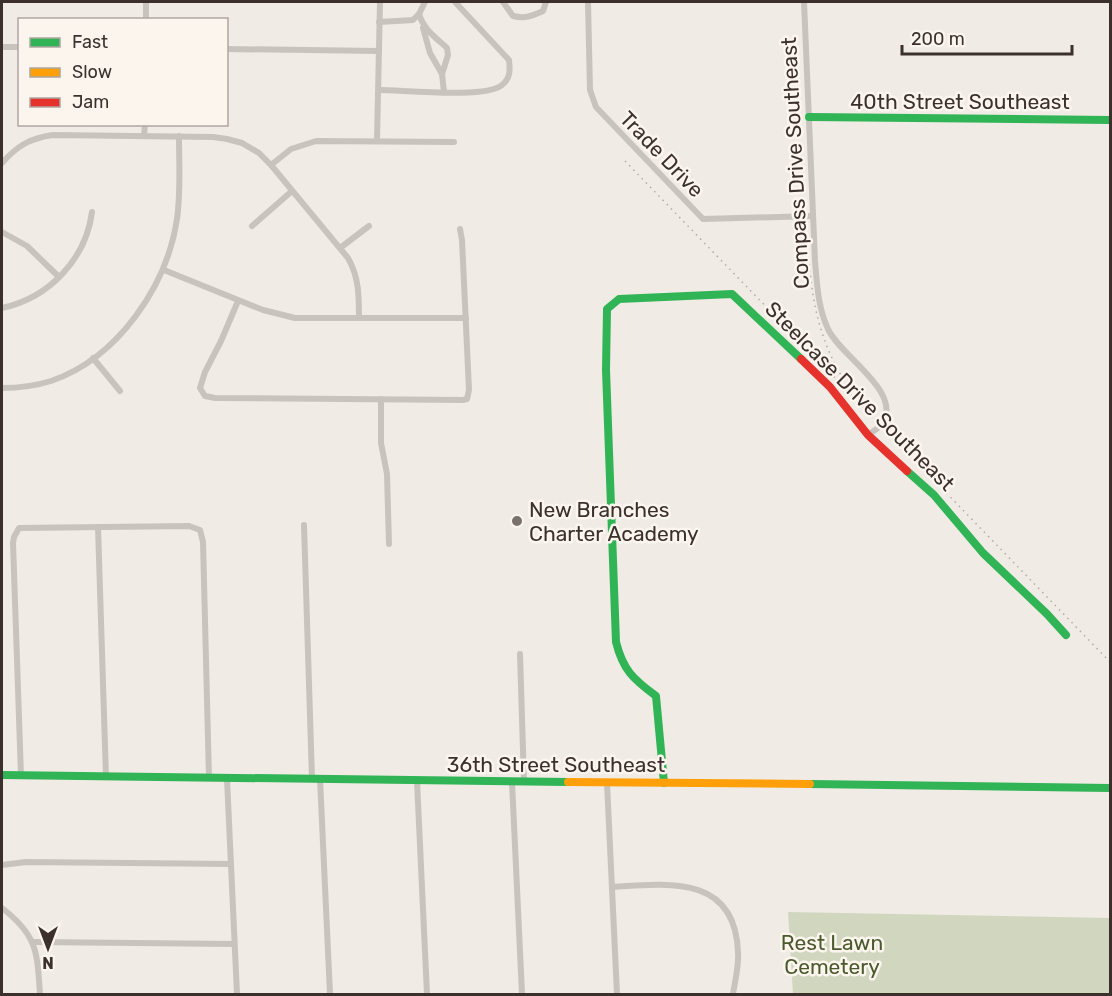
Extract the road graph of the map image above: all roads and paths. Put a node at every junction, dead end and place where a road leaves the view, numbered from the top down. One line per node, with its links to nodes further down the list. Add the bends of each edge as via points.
1 (146, 2): 10 (street)
2 (380, 2): 11 (street)
3 (425, 2): 9 (street)
4 (455, 2): 19 (street, via 508,60 510,68 508,79 492,90)
5 (503, 2): 6 (street, via 519,18 543,11)
6 (546, 2)
7 (588, 2): 31 (street, Trade Drive, via 590,90 596,107 703,219)
8 (804, 2): 20 (street, Compass Drive Southeast)
9 (419, 14): 11 (street, via 413,20); 12 (street)
10 (146, 18)
11 (379, 22): 16 (street)
12 (422, 24): 17 (street); 17 (street, via 447,48)
13 (2, 47): 14 (street)
14 (18, 47)
15 (228, 49): 16 (street)
16 (379, 51): 18 (street)
17 (442, 74): 19 (street)
18 (379, 90): 19 (street); 25 (street)
19 (444, 92)
20 (809, 117): 21 (street, 40th Street Southeast); 31 (street, Compass Drive Southeast)
21 (1110, 120)
22 (145, 126): 23 (street)
23 (144, 136): 24 (street); 27 (street, via 41,136 19,146)
24 (179, 136): 28 (street, via 242,143); 37 (street, via 177,219)
25 (377, 140): 26 (street); 28 (street, via 315,141 291,149)
26 (454, 142)
27 (2, 163)
28 (272, 165): 29 (street)
29 (292, 191): 32 (street); 36 (street)
30 (92, 212): 38 (street, via 81,249)
31 (813, 216): 47 (street, Compass Drive Southeast, via 819,302 829,331 881,391 886,403 882,424)
32 (252, 226)
33 (369, 226): 36 (street)
34 (460, 229): 42 (street)
35 (2, 232): 38 (street, via 27,246)
36 (340, 248): 41 (street, via 354,269 359,288)
37 (164, 270): 39 (street); 43 (street, via 134,319)
38 (59, 277): 40 (street, via 30,298)
39 (238, 301): 41 (street, via 295,318); 46 (street, via 205,372 200,388 205,396)
40 (2, 308)
41 (359, 318): 42 (street)
42 (466, 318): 46 (street, via 467,399)
43 (93, 358): 44 (street, via 52,381); 45 (street)
44 (2, 388)
45 (120, 391)
46 (381, 399): 50 (street)
47 (868, 435): 51 (street, Steelcase Drive Southeast, via 934,495 983,553); 63 (street, Steelcase Drive Southeast, via 830,387 732,294 619,298 608,309 606,370 616,642 622,665 656,696)
48 (304, 525): 58 (street)
49 (98, 527): 54 (street, via 19,528 14,537); 55 (street); 56 (street, via 189,526 200,530)
50 (389, 544)
51 (1066, 635)
52 (520, 654): 61 (street)
53 (2, 775): 54 (street, 36th Street Southeast)
54 (21, 776): 55 (street, 36th Street Southeast)
55 (106, 777): 56 (street, 36th Street Southeast)
56 (209, 778): 57 (street, 36th Street Southeast)
57 (227, 779): 58 (street, 36th Street Southeast); 65 (street)
58 (316, 779): 59 (street, 36th Street Southeast); 73 (street)
59 (417, 781): 60 (street, 36th Street Southeast); 74 (street)
60 (512, 782): 61 (street, 36th Street Southeast); 75 (street)
61 (524, 782): 62 (street, 36th Street Southeast)
62 (607, 783): 63 (street, 36th Street Southeast); 67 (street)
63 (664, 783): 64 (street, 36th Street Southeast)
64 (1110, 788)
65 (231, 864): 66 (street); 70 (street)
66 (2, 865)
67 (612, 887): 76 (street); 77 (street, via 676,884 704,891 717,900 735,926 738,954)
68 (2, 908): 69 (street)
69 (34, 942): 70 (street); 71 (street)
70 (234, 944): 72 (street)
71 (40, 994)
72 (237, 994)
73 (330, 994)
74 (428, 994)
75 (522, 994)
76 (617, 994)
77 (733, 994)

